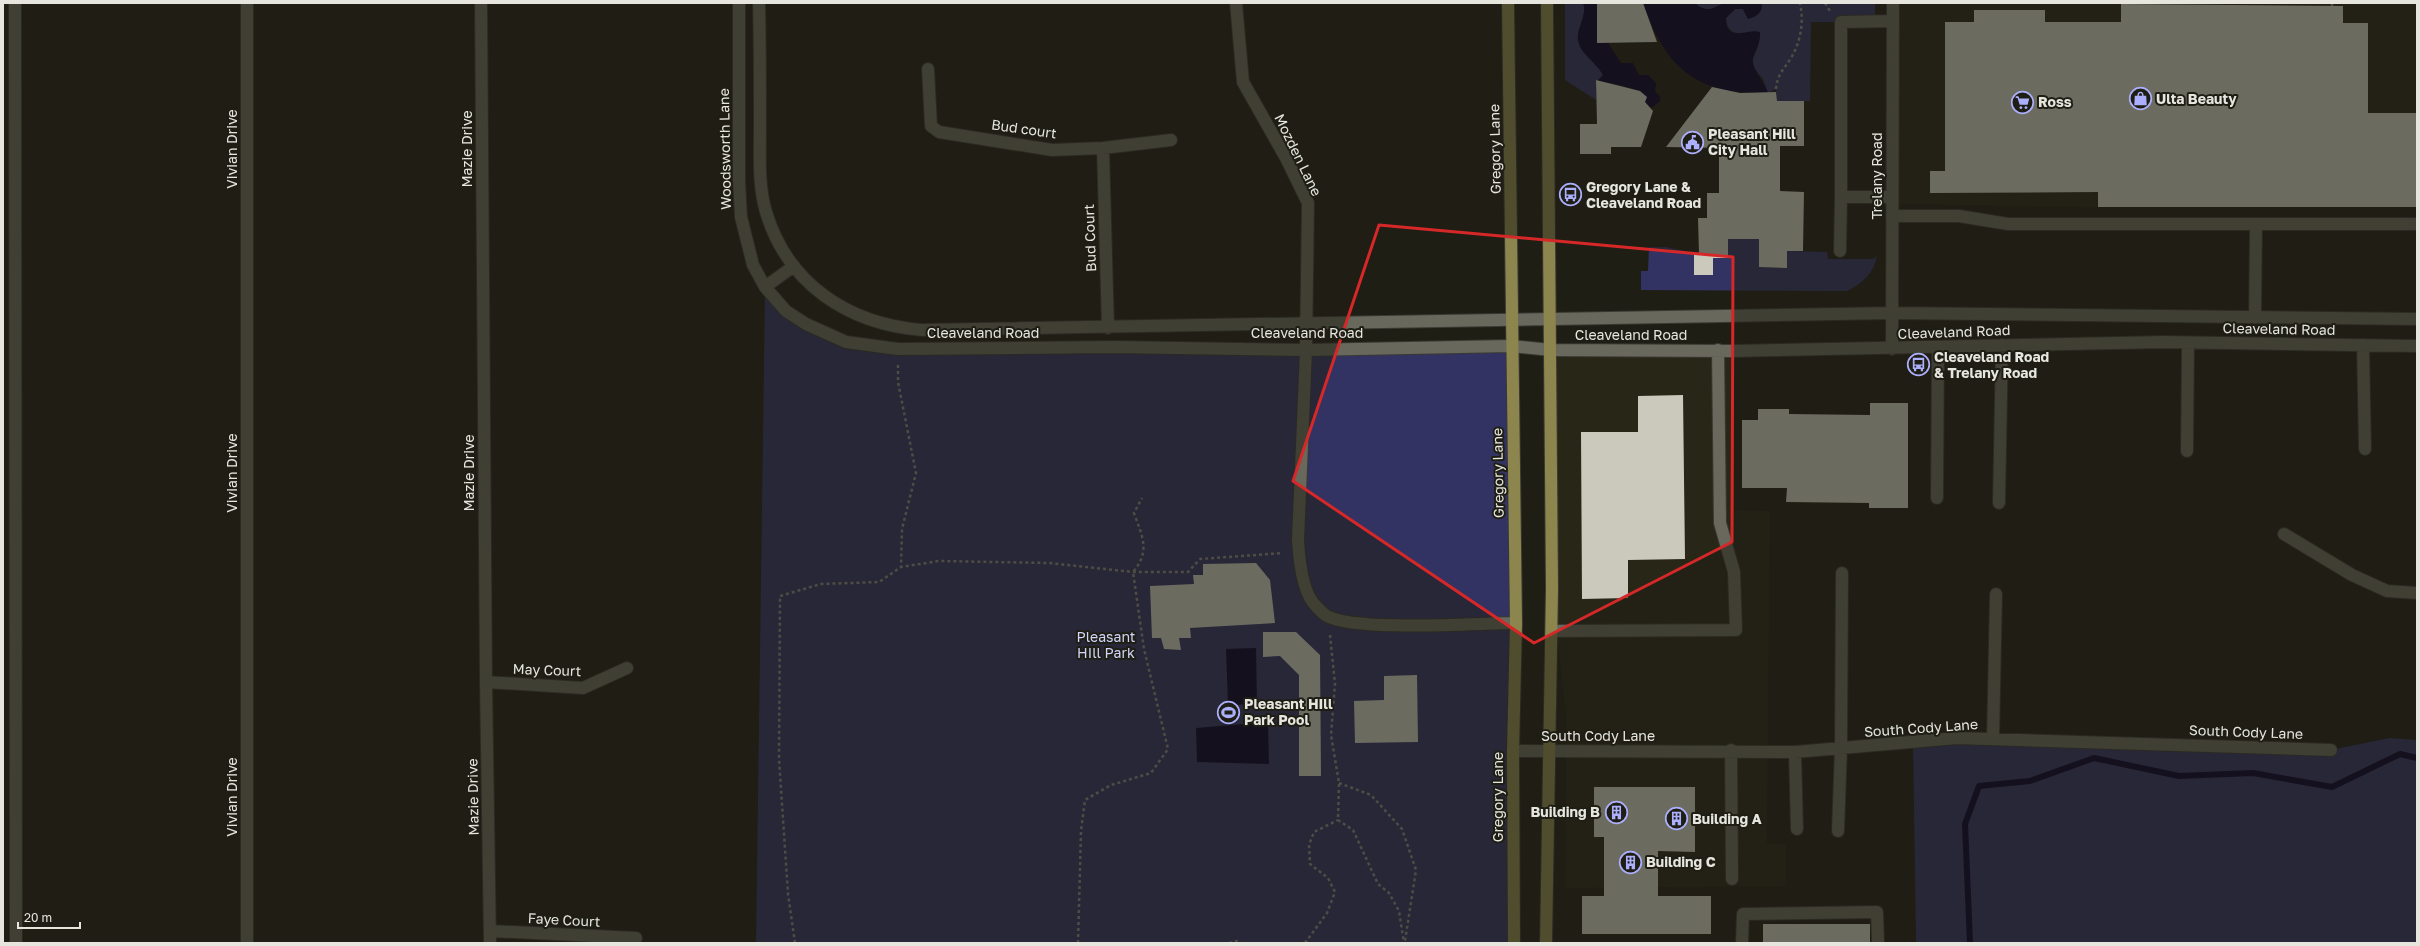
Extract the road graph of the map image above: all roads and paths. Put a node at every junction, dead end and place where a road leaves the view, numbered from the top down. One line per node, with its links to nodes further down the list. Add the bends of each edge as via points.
1 (15, 3): 74 (street)
2 (247, 3): 75 (street, Vivian Drive)
3 (481, 3): 59 (street, Mazie Drive)
4 (739, 3): 23 (street, Woodsworth Lane, via 741,216 753,265)
5 (759, 3): 22 (street, via 760,180 766,212 780,244)
6 (1236, 3): 29 (street, Mozden Lane, via 1243,82 1286,158 1308,204)
7 (1508, 3): 28 (main road, Gregory Lane)
8 (1547, 3): 26 (main road)
9 (1800, 3): 13 (path, via 1800,35 1790,60 1777,78)
10 (1893, 3): 11 (street, Trelany Road)
11 (1893, 21): 16 (street, via 1841,22); 17 (street, Trelany Road)
12 (928, 69): 15 (street, Bud court, via 931,126 939,132 1052,150)
13 (1776, 89)
14 (1171, 140): 15 (street, Bud court)
15 (1103, 148): 30 (street, Bud Court)
16 (1841, 197): 17 (street); 21 (street)
17 (1892, 198): 18 (street, Trelany Road)
18 (1892, 216): 20 (street, via 1959,216 2008,224); 24 (street, Trelany Road)
19 (2415, 224): 20 (street)
20 (2256, 225): 25 (street)
21 (1840, 251)
22 (794, 266): 23 (street); 30 (street, Cleaveland Road, via 813,288 834,304 872,322 898,328)
23 (766, 287): 31 (street, Woodsworth Lane, via 786,311 806,324)
24 (1892, 313): 25 (street, Cleaveland Road); 26 (street, Cleaveland Road); 39 (street, Trelany Road)
25 (2256, 318): 27 (street, Cleaveland Road)
26 (1551, 319): 28 (street, Cleaveland Road); 41 (main road)
27 (2417, 319)
28 (1512, 321): 29 (street, Cleaveland Road); 34 (main road, Gregory Lane)
29 (1306, 325): 30 (street, Cleaveland Road); 40 (street, Mozden Lane)
30 (1108, 328)
31 (846, 342): 38 (street, Cleaveland Road)
32 (2188, 343): 33 (street, Cleaveland Road); 35 (street, Cleaveland Road); 44 (street)
33 (2002, 345): 37 (street, Cleaveland Road); 47 (street)
34 (1511, 346): 40 (street, Cleaveland Road); 41 (street, Cleaveland Road); 56 (main road, Gregory Lane)
35 (2363, 346): 36 (street, Cleaveland Road); 43 (street)
36 (2417, 346)
37 (1938, 347): 39 (street, Cleaveland Road); 46 (street)
38 (898, 349): 40 (street, Cleaveland Road, via 1114,347); 50 (path, via 898,382 916,473 902,529)
39 (1892, 349): 42 (street, Cleaveland Road)
40 (1306, 350): 49 (street, Mozden Lane)
41 (1551, 350): 42 (street, Cleaveland Road); 57 (main road)
42 (1718, 350): 57 (street, via 1720,523 1734,572 1736,630)
43 (2365, 449)
44 (2187, 451)
45 (1142, 498): 51 (path, via 1134,513 1144,542 1141,562)
46 (1937, 498)
47 (1999, 503)
48 (2284, 534): 53 (street, via 2352,575 2387,591)
49 (1299, 552): 51 (path, via 1200,559 1188,572); 55 (street, Mozden Lane, via 1300,571 1314,605)
50 (901, 567): 51 (path, via 939,561 1049,563); 76 (path, via 879,582 821,584 780,596 778,759 788,894)
51 (1133, 572): 77 (path, via 1144,649 1168,749 1151,773 1111,785 1085,800 1081,831)
52 (1842, 573): 61 (street)
53 (2417, 593)
54 (1996, 594): 60 (street)
55 (1328, 616): 56 (street, via 1380,624); 67 (path, via 1335,684 1331,735)
56 (1516, 623): 64 (main road, Gregory Lane)
57 (1552, 631): 65 (main road)
58 (627, 668): 59 (street, May Court, via 583,688)
59 (486, 682): 72 (street, Mazie Drive)
60 (1993, 739): 61 (street, South Cody Lane, via 1957,738); 63 (street, South Cody Lane)
61 (1841, 748): 66 (street, South Cody Lane); 70 (street)
62 (1731, 750): 65 (street, South Cody Lane); 66 (street, South Cody Lane); 71 (street)
63 (2331, 750)
64 (1513, 751): 65 (street, South Cody Lane); 82 (main road, Gregory Lane)
65 (1550, 751): 83 (main road)
66 (1795, 752): 69 (street)
67 (1339, 783): 68 (path); 81 (path, via 1371,796 1402,829 1416,870)
68 (1338, 820): 80 (path, via 1314,832 1309,845 1310,864 1328,878 1335,892 1327,913); 81 (path, via 1353,830 1378,884 1389,893 1399,911)
69 (1797, 829)
70 (1838, 831)
71 (1732, 879)
72 (491, 937): 73 (street, Faye Court)
73 (636, 938)
74 (16, 943)
75 (247, 943)
76 (795, 943)
77 (1078, 943)
78 (1229, 943): 79 (path)
79 (1241, 943)
80 (1305, 943)
81 (1404, 943)
82 (1514, 943)
83 (1546, 943)
84 (1742, 943): 85 (street, via 1743,914 1877,912)
85 (1878, 943)

